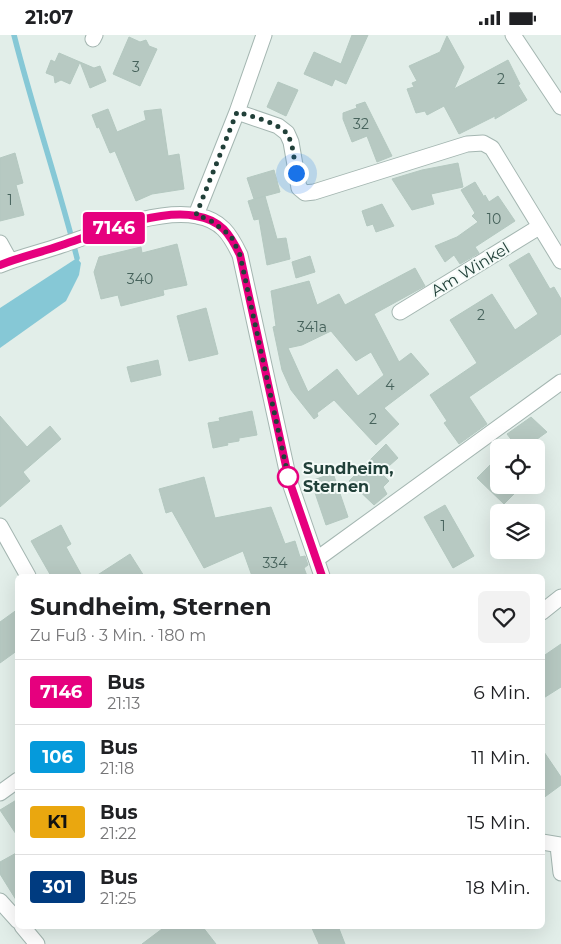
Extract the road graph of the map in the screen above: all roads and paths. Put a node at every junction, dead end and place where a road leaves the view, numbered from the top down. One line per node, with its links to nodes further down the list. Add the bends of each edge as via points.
1 (264, 35): 4 (street)
2 (513, 35): 3 (street)
3 (561, 107)
4 (237, 112): 5 (street); 6 (street, via 278,126 287,133 299,188 305,193 467,143 483,143 492,148)
5 (196, 215): 9 (street, via 138,221); 13 (street, via 210,220 231,236 240,255 285,464)
6 (540, 227): 8 (street); 10 (street, Am Winkel)
7 (0, 243): 9 (street)
8 (561, 261)
9 (5, 263)
10 (400, 312)
11 (561, 383): 13 (street)
12 (0, 526): 14 (street)
13 (317, 559): 15 (street)
14 (27, 574)
15 (321, 574)
16 (561, 597): 17 (street)
17 (545, 610)
18 (15, 782): 19 (street)
19 (0, 793)
20 (545, 843): 21 (street)
21 (559, 846): 22 (street)
22 (561, 873)
23 (0, 901): 24 (street)
24 (15, 918)
25 (24, 929): 26 (street)
26 (37, 944)

